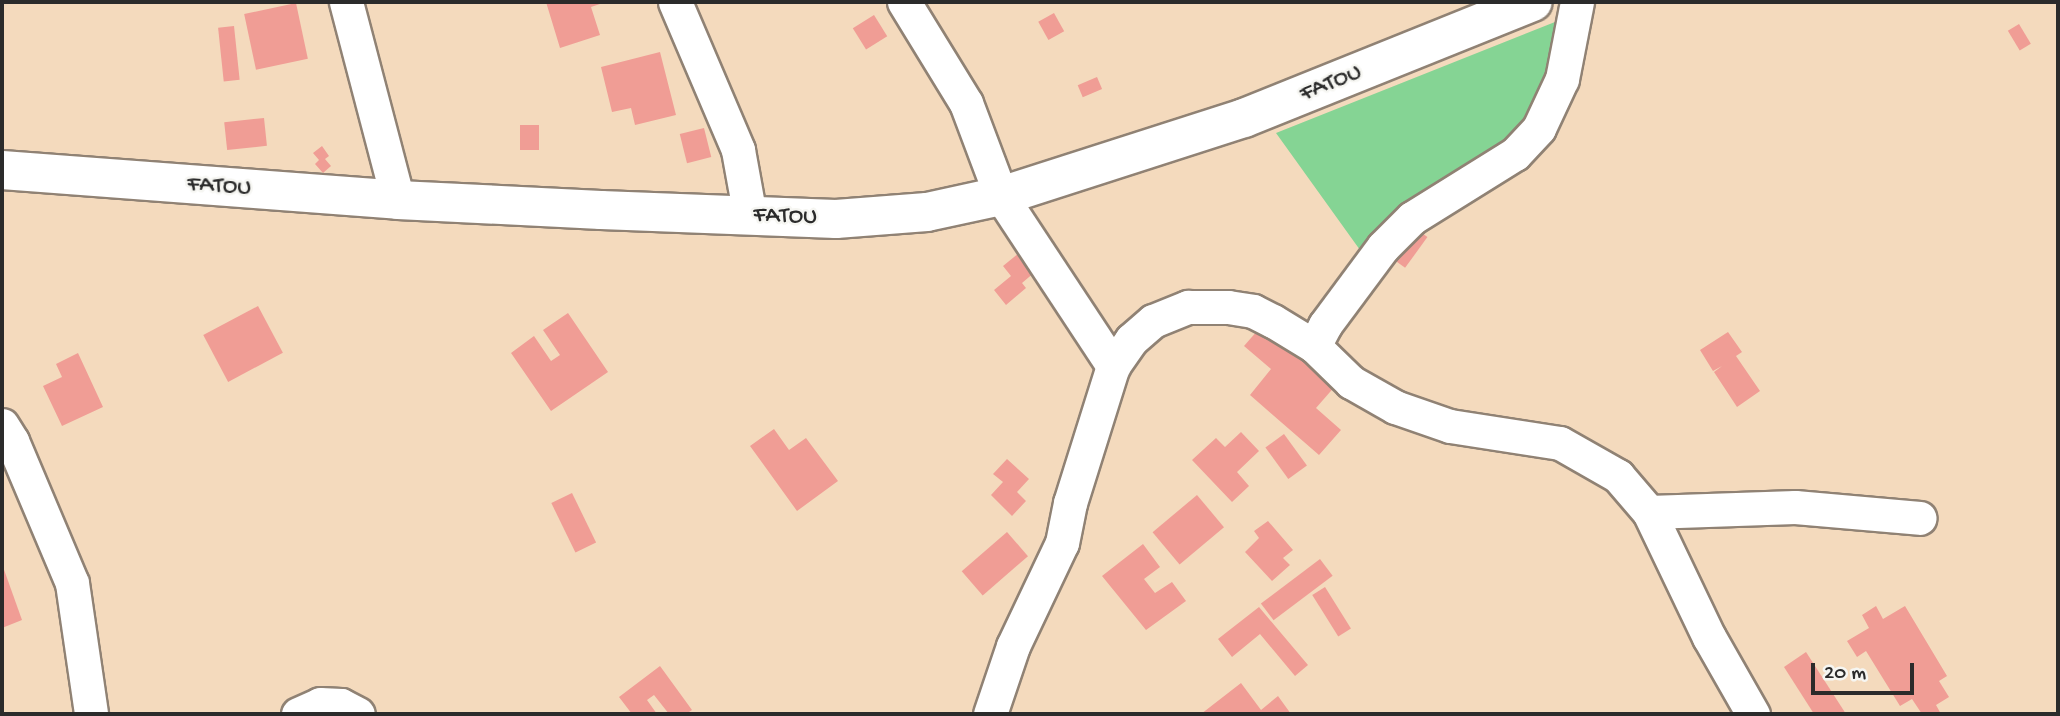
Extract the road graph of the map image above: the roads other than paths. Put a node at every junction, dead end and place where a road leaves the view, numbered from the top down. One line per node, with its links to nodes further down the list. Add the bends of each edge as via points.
1 (346, 2): 8 (street)
2 (676, 2): 9 (street, via 738,150)
3 (904, 2): 7 (street, via 966,103)
4 (1533, 2): 7 (street, FATOU, via 1244,118)
5 (1577, 2): 10 (street, via 1562,79 1539,128 1515,154 1412,218 1382,247)
6 (2, 170): 8 (street, FATOU)
7 (1001, 195): 9 (street, FATOU, via 927,212 836,219); 11 (street)
8 (398, 200): 9 (street, FATOU)
9 (750, 216)
10 (1314, 346): 11 (street, via 1253,311 1188,307 1153,321 1131,340); 13 (street, via 1352,382 1395,407 1450,426 1560,443 1618,476)
11 (1113, 366): 18 (street, via 1062,543 1013,646)
12 (2, 425): 15 (street, via 72,583)
13 (1649, 512): 14 (street, via 1794,507); 19 (street, via 1709,637)
14 (1920, 518)
15 (91, 714)
16 (298, 714): 17 (street, via 320,704 341,705)
17 (358, 714)
18 (990, 714)
19 (1754, 714)

